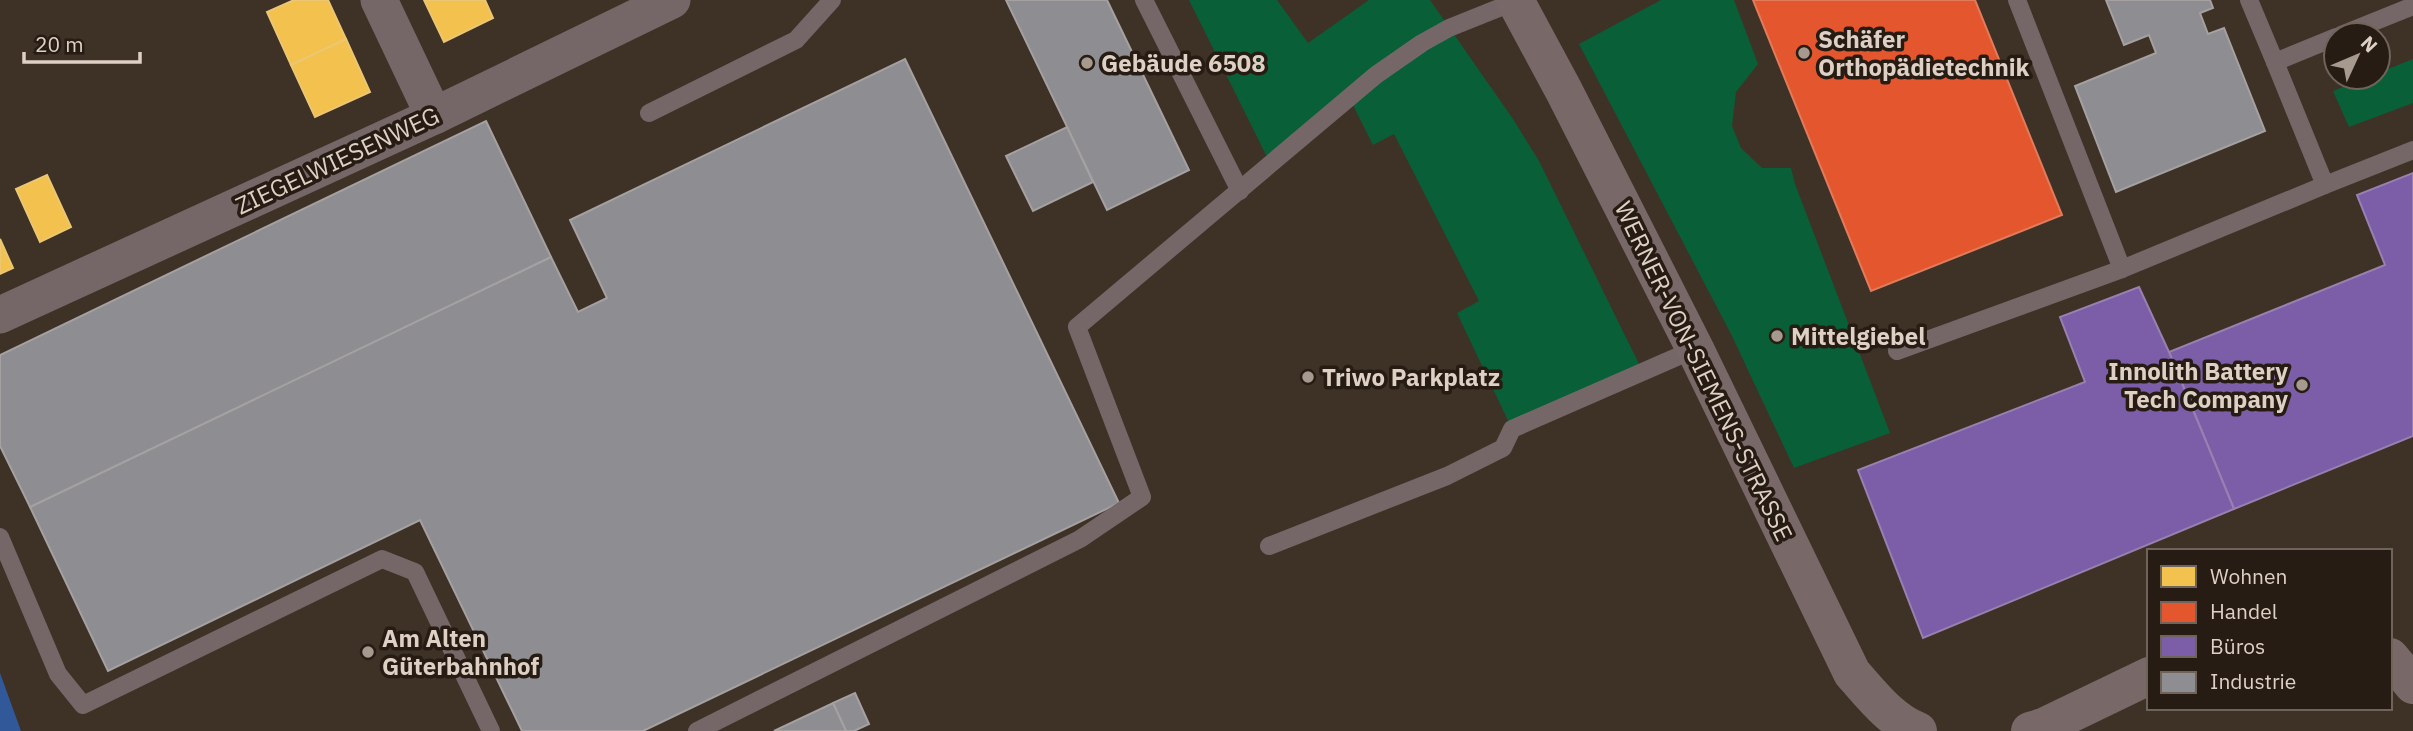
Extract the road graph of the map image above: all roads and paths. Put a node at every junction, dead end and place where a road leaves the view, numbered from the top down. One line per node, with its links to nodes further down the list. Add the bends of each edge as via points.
1 (379, 0): 13 (street)
2 (672, 0): 13 (street, ZIEGELWIESENWEG)
3 (832, 0): 12 (lane, via 796,40)
4 (1144, 0): 16 (lane)
5 (1516, 0): 16 (lane, via 1422,43 1376,75); 19 (main road, WERNER-VON-SIEMENS-STRASSE)
6 (2017, 0): 17 (lane)
7 (2249, 0): 11 (lane)
8 (2413, 6): 9 (lane)
9 (2376, 21)
10 (2322, 43): 11 (lane)
11 (2275, 62): 15 (lane)
12 (649, 113)
13 (434, 116): 18 (street, ZIEGELWIESENWEG)
14 (2413, 150): 15 (lane)
15 (2325, 186): 17 (lane)
16 (1240, 191): 28 (lane, via 1076,327 1142,497 1080,539)
17 (2122, 269): 20 (lane)
18 (0, 315)
19 (1695, 348): 22 (lane, via 1513,429 1503,448 1447,476); 26 (main road, WERNER-VON-SIEMENS-STRASSE, via 1852,673 1882,707)
20 (1897, 351)
21 (0, 537): 27 (lane, via 58,674 83,705 382,559 415,572)
22 (1269, 546)
23 (2392, 659): 25 (main road)
24 (2147, 677): 29 (main road)
25 (2413, 685)
26 (1911, 730)
27 (491, 731)
28 (697, 731)
29 (2030, 731)

